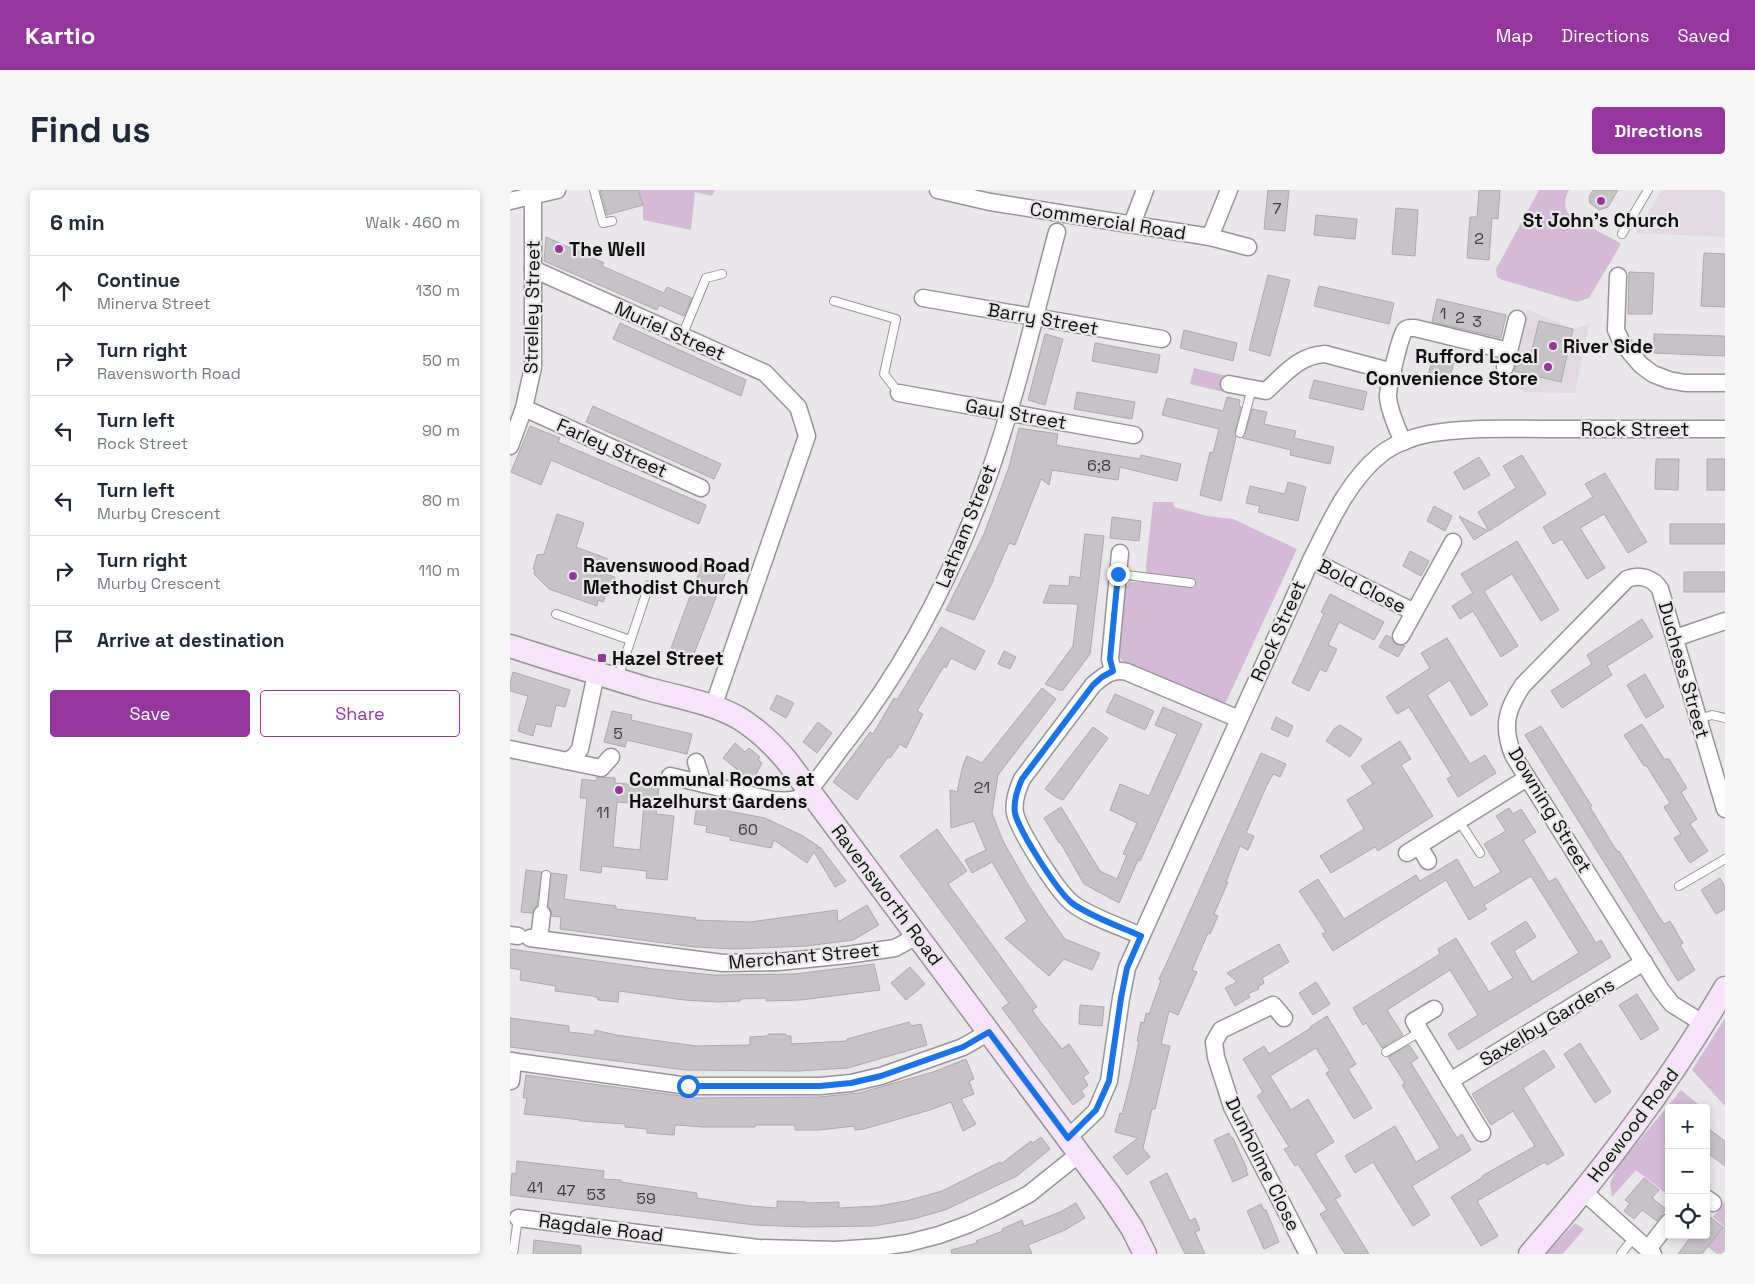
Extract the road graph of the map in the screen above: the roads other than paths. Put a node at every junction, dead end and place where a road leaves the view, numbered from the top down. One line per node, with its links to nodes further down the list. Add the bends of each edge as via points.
1 (557, 190): 7 (street)
2 (594, 190): 10 (lane, via 603,223)
3 (938, 190): 8 (street, Commercial Road)
4 (1145, 190): 11 (street)
5 (1229, 190): 14 (street)
6 (1648, 190): 13 (lane)
7 (533, 195): 9 (street); 16 (street, Strelley Street)
8 (993, 196): 11 (street, Commercial Road)
9 (510, 200)
10 (612, 220)
11 (1132, 224): 14 (street, Commercial Road)
12 (1057, 232): 21 (street, Latham Street)
13 (1622, 234)
14 (1210, 237): 15 (street, Commercial Road)
15 (1248, 247)
16 (532, 269): 23 (street, Muriel Street); 30 (street, Strelley Street, via 534,366)
17 (722, 274): 23 (lane, via 706,278)
18 (1618, 276): 26 (street, via 1616,330 1622,343 1641,365 1669,380)
19 (923, 298): 21 (street, Barry Street)
20 (834, 301): 29 (lane, via 896,319 884,374)
21 (1034, 317): 24 (street, Barry Street); 31 (street, Latham Street)
22 (1517, 319): 25 (street, via 1507,359 1408,328 1400,342)
23 (682, 336): 54 (street, Muriel Street, via 765,373 798,407 807,436)
24 (1162, 339)
25 (1393, 372): 28 (street, via 1315,354 1297,363 1266,391); 35 (street, via 1388,396)
26 (1725, 383)
27 (1229, 384): 28 (street)
28 (1252, 388): 33 (lane)
29 (899, 393): 31 (street, Gaul Street)
30 (524, 408): 36 (street, Strelley Street); 37 (street, Farley Street)
31 (1008, 413): 34 (street, Gaul Street); 65 (street, Latham Street, via 988,477 935,600 876,700)
32 (1725, 429): 35 (street, Rock Street, via 1448,431)
33 (1240, 433)
34 (1134, 435)
35 (1403, 442): 40 (street, Rock Street, via 1380,455 1363,472 1335,513)
36 (510, 446)
37 (701, 488)
38 (1453, 542): 45 (street, Bold Close)
39 (1120, 554): 41 (street)
40 (1310, 560): 45 (street, Bold Close); 56 (street, Rock Street)
41 (1118, 574): 42 (lane); 52 (street, via 1110,659)
42 (1191, 583)
43 (649, 585): 50 (lane)
44 (1660, 589): 49 (street, Duchess Street); 63 (street, Downing Street, via 1644,578 1627,579 1523,685 1508,714 1506,731 1513,755)
45 (1414, 612): 48 (street, Bold Close)
46 (556, 614): 50 (lane)
47 (1725, 621): 49 (street)
48 (1400, 636)
49 (1675, 638): 57 (street, Duchess Street)
50 (630, 640): 53 (lane)
51 (510, 646): 53 (street, Ravensworth Road)
52 (1113, 671): 56 (street, via 1127,672); 75 (street, via 1093,685 1022,779 1017,790 1015,812 1024,833 1062,894 1083,910)
53 (607, 677): 54 (street, Ravensworth Road); 60 (street, via 580,750)
54 (713, 707): 65 (street, Ravensworth Road, via 737,717 770,741)
55 (1725, 718): 57 (lane, via 1712,715)
56 (1239, 719): 75 (street, Rock Street)
57 (1699, 719): 66 (street, Duchess Street)
58 (510, 749): 60 (street)
59 (611, 756): 60 (street, via 601,768)
60 (567, 761)
61 (696, 762): 64 (street)
62 (670, 776): 64 (street)
63 (1527, 778): 67 (street); 77 (street, Downing Street)
64 (703, 784): 65 (street, via 772,800 800,798)
65 (808, 790): 74 (street, Ravensworth Road)
66 (1725, 809)
67 (1459, 820): 68 (lane); 70 (street, via 1413,850)
68 (1480, 853)
69 (1725, 859): 72 (lane)
70 (1428, 861)
71 (546, 875): 73 (lane)
72 (1679, 886)
73 (542, 914): 76 (street, Merchant Street)
74 (917, 936): 76 (street, Merchant Street, via 895,948 847,956 722,963); 82 (street, Ravensworth Road)
75 (1141, 936): 89 (street, Rock Street, via 1127,968 1107,1088)
76 (524, 937)
77 (1644, 962): 81 (street, Downing Street, via 1672,1004); 87 (street, Saxelby Gardens)
78 (1725, 988): 81 (street, Hoewood Road)
79 (1434, 1009): 83 (street, via 1414,1021)
80 (1284, 1018): 97 (street, Dunholme Close, via 1274,1005 1221,1030 1214,1042 1232,1107)
81 (1704, 1024): 90 (street, Hoewood Road, via 1652,1103)
82 (989, 1032): 85 (street, via 963,1047 881,1076 820,1086 688,1086); 89 (street, Ravensworth Road)
83 (1420, 1032): 84 (lane); 87 (street)
84 (1386, 1052)
85 (512, 1061): 86 (street)
86 (511, 1081)
87 (1450, 1081): 88 (street)
88 (1482, 1133)
89 (1074, 1146): 91 (street, Ragdale Road, via 1029,1194 999,1210 939,1235 880,1247 836,1250 758,1248); 96 (street, Ravensworth Road, via 1132,1228)
90 (1584, 1192): 93 (street); 98 (street, Hoewood Road)
91 (518, 1218): 95 (lane)
92 (1665, 1228): 94 (street)
93 (1634, 1237): 94 (street); 99 (lane)
94 (1650, 1251)
95 (514, 1254)
96 (1145, 1254)
97 (1308, 1254)
98 (1530, 1254)
99 (1621, 1254)

